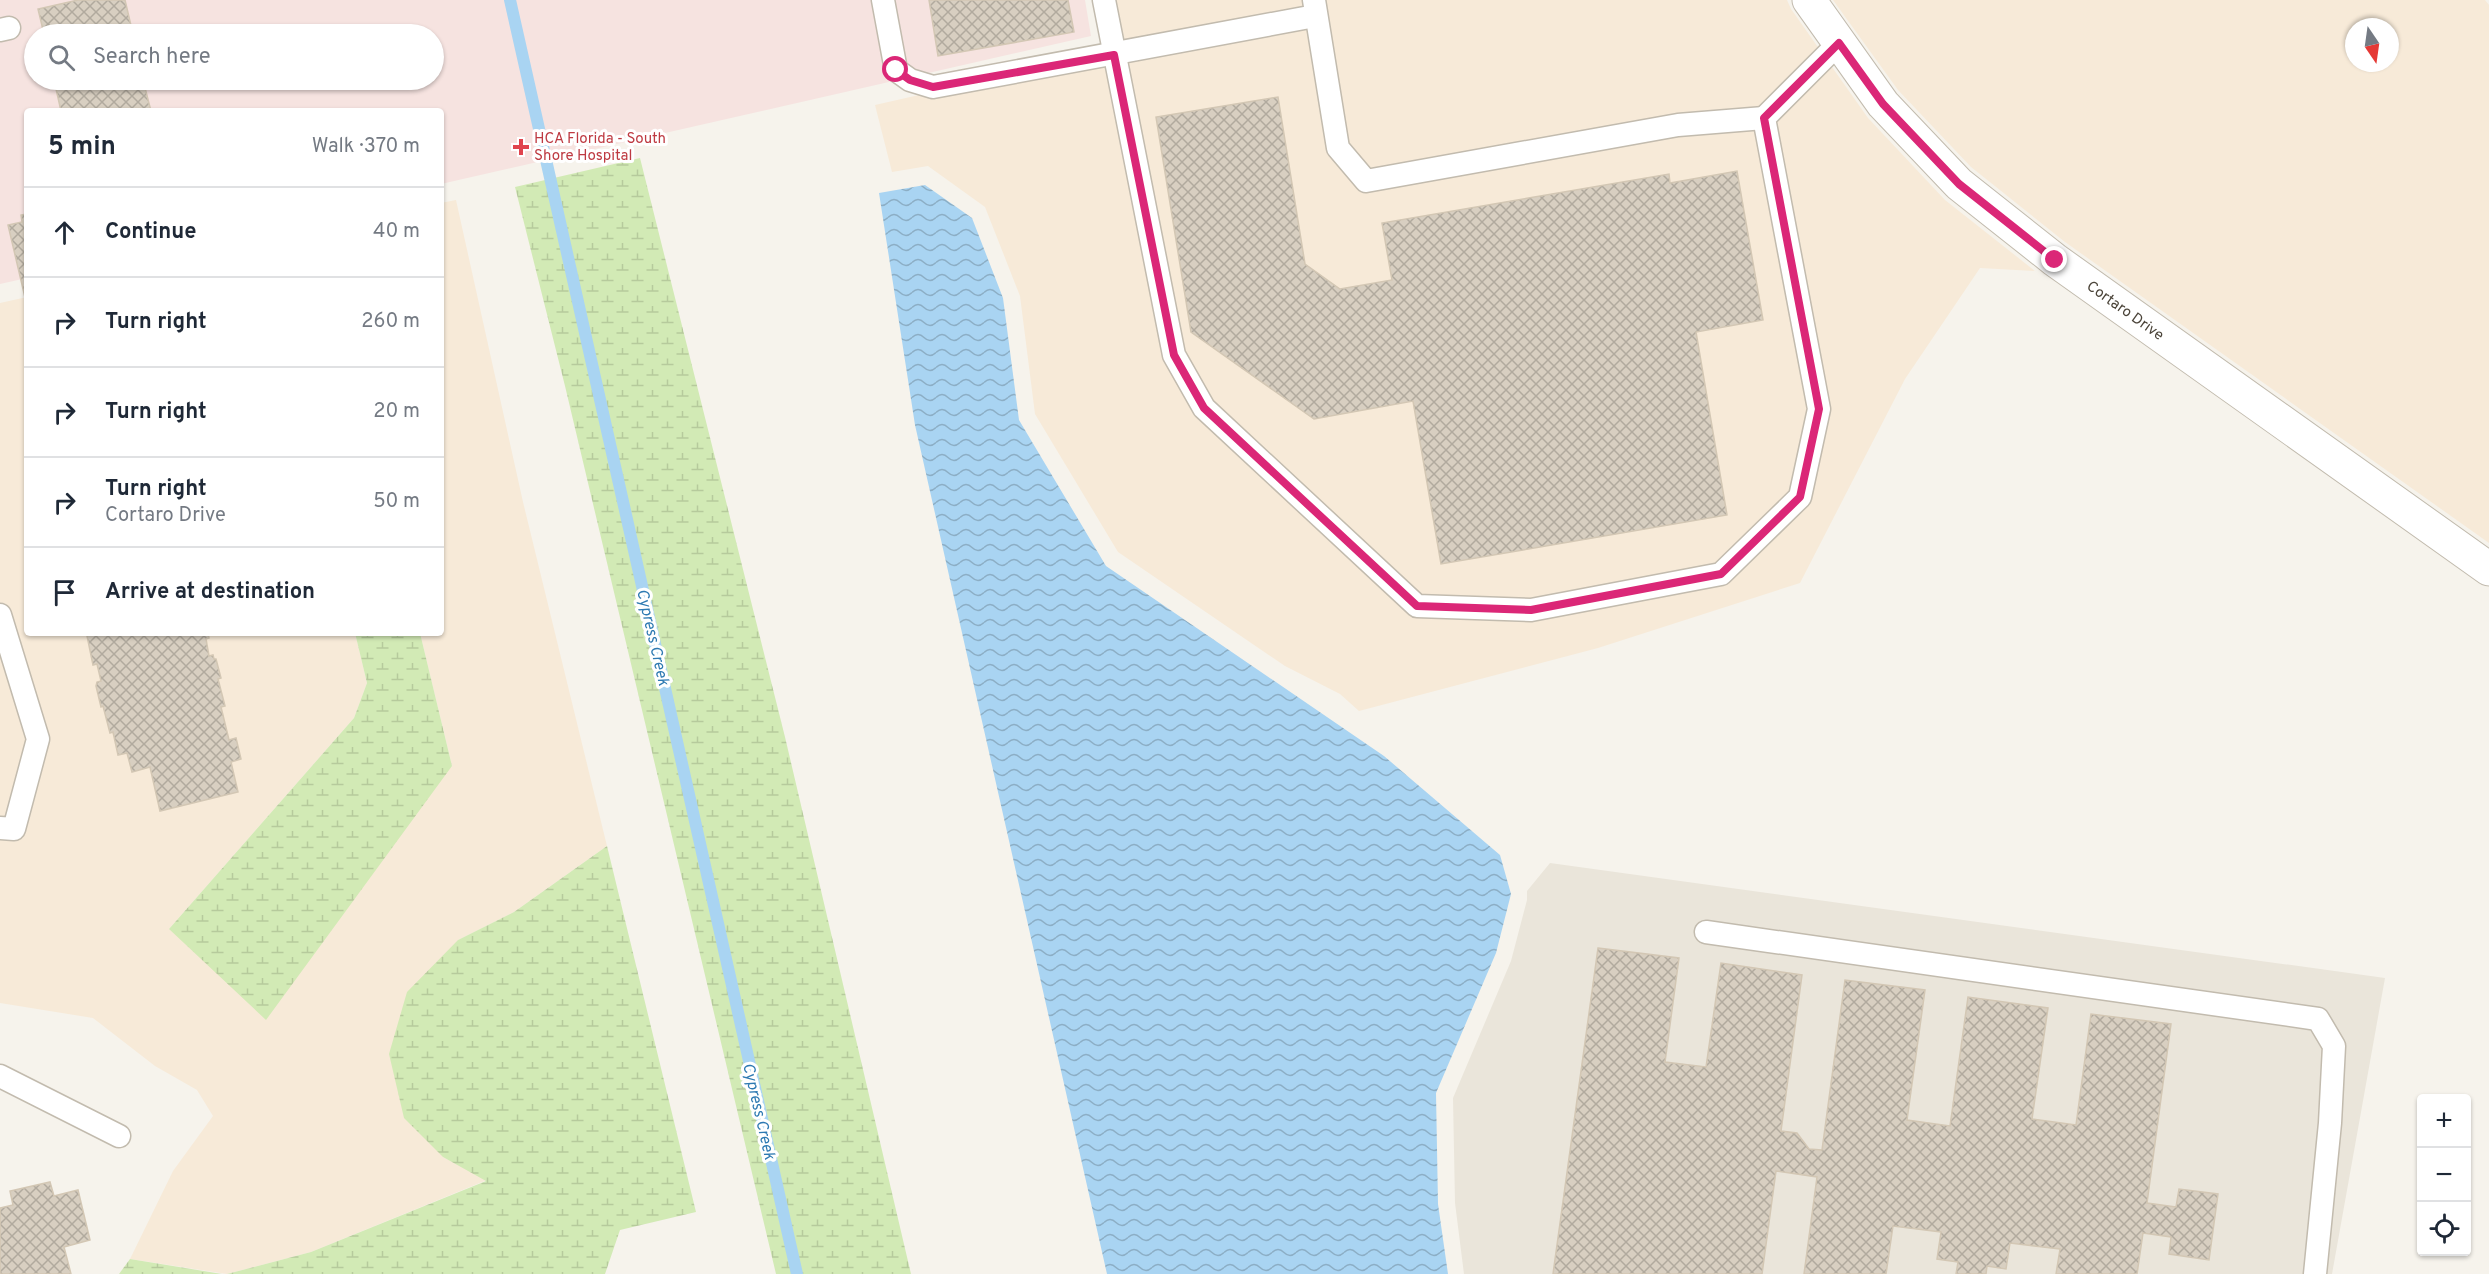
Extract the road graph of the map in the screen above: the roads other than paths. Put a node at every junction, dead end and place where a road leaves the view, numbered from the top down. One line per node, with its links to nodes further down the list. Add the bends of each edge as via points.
1 (884, 0): 6 (lane, via 896,70 910,80 933,87)
2 (1104, 0): 6 (lane)
3 (1809, 0): 5 (street, Cortaro Drive)
4 (1314, 8): 6 (lane); 7 (lane, via 1338,148 1366,181 1668,127)
5 (1839, 43): 7 (lane); 8 (street, Cortaro Drive, via 1883,104 1959,184 2055,260)
6 (1114, 55): 7 (lane, via 1174,355 1204,408 1417,606 1531,610 1721,574 1800,497 1819,409)
7 (1764, 118)
8 (2488, 566)
9 (0, 615): 10 (lane, via 38,739 14,829)
10 (0, 828)
11 (1706, 932): 14 (lane, via 2318,1019 2334,1046)
12 (0, 1076): 13 (lane)
13 (119, 1136)
14 (2315, 1274)

